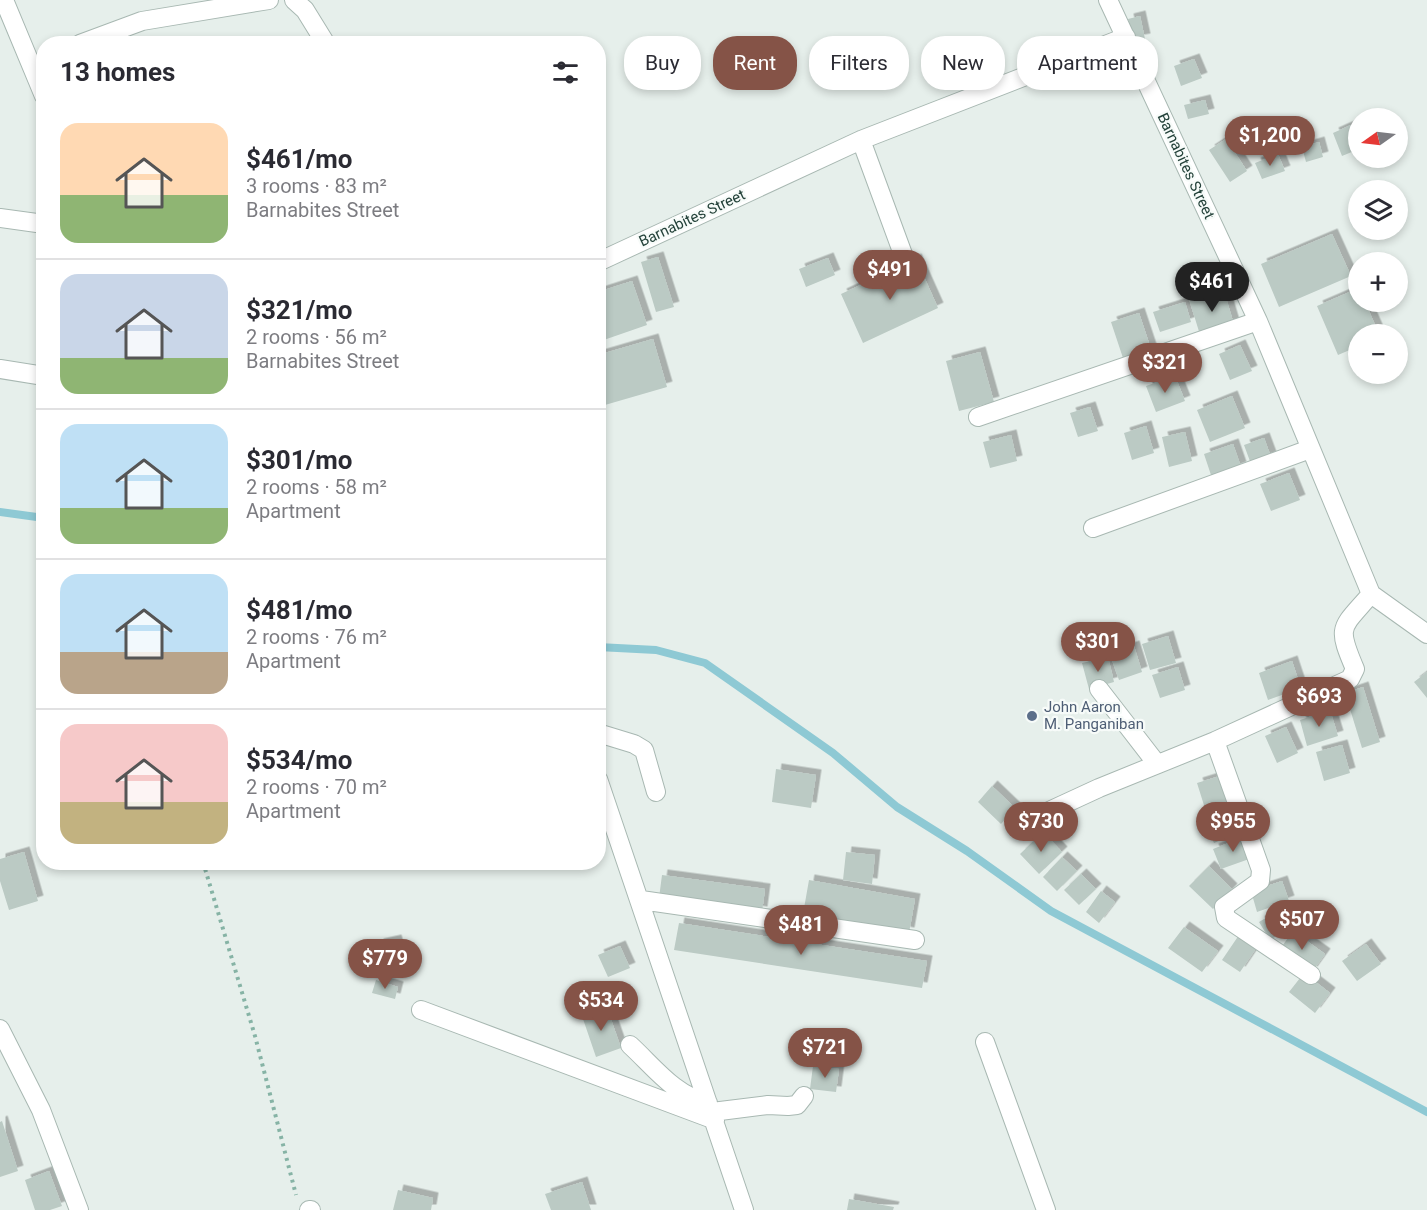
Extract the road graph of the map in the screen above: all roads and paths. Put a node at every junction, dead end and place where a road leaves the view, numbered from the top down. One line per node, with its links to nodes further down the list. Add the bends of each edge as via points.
1 (4, 0): 8 (street)
2 (269, 0): 5 (street, via 142,21)
3 (294, 0): 6 (street)
4 (1108, 0): 7 (street)
5 (102, 36)
6 (321, 36)
7 (1126, 36)
8 (36, 60)
9 (1017, 79): 11 (street, Barnabites Street)
10 (1151, 90): 16 (street, Barnabites Street)
11 (861, 140): 14 (street); 15 (street, Barnabites Street)
12 (0, 218): 13 (street)
13 (36, 224)
14 (904, 257)
15 (606, 258)
16 (1258, 321): 19 (street); 20 (street, Barnabites Street)
17 (0, 369): 18 (street)
18 (36, 375)
19 (978, 417)
20 (1310, 449): 21 (street); 22 (street, Barnabites Street)
21 (1093, 528)
22 (1371, 594): 23 (street); 26 (street, via 1345,624 1342,639 1354,669 1350,679)
23 (1427, 634)
24 (1100, 689): 27 (street)
25 (606, 735): 28 (street, via 644,750)
26 (1215, 741): 27 (street); 34 (street, via 1261,870 1260,880 1224,907 1226,918)
27 (1157, 764): 30 (street)
28 (656, 792)
29 (606, 810): 32 (street)
30 (1034, 818)
31 (205, 870): 41 (path)
32 (640, 900): 33 (street); 40 (street)
33 (915, 940)
34 (1311, 975)
35 (421, 1010): 40 (street)
36 (0, 1029): 42 (street, via 42,1110)
37 (985, 1042): 44 (street)
38 (630, 1044): 40 (street, via 679,1092)
39 (804, 1096): 40 (street, via 788,1107 768,1105)
40 (712, 1112): 43 (street)
41 (306, 1206)
42 (80, 1210)
43 (744, 1210)
44 (1046, 1210)

